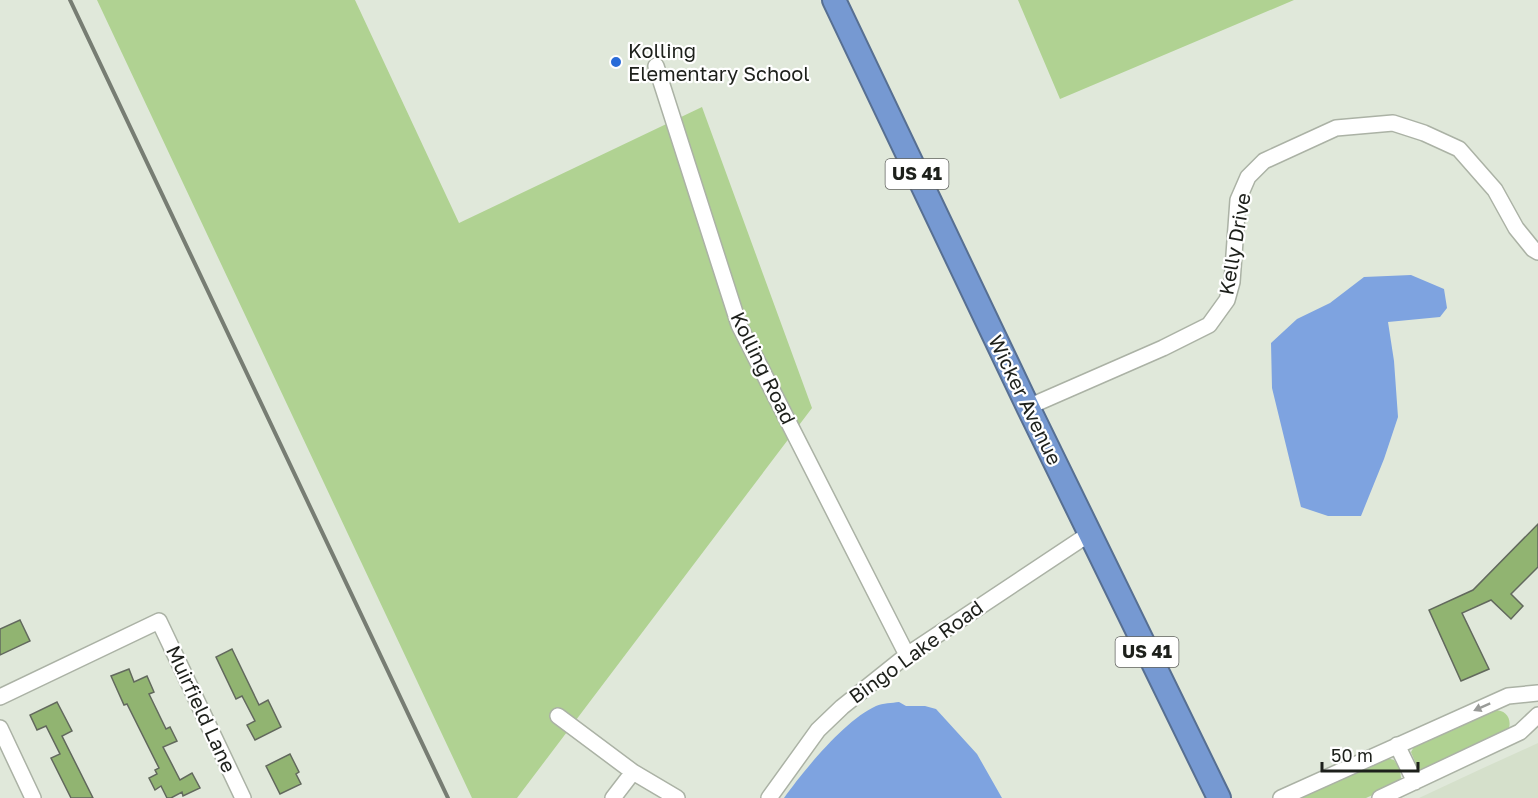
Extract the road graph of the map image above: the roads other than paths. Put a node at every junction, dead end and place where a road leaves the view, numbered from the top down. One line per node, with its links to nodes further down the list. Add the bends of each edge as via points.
1 (834, 0): 4 (highway, Wicker Avenue / US 41)
2 (656, 66): 6 (street, Kolling Road, via 739,325)
3 (1538, 252): 4 (street, Kelly Drive, via 1516,228 1495,189 1459,148 1393,123 1336,128 1264,161 1248,177 1238,200 1232,282 1227,300 1209,325)
4 (1028, 407): 5 (highway, Wicker Avenue / US 41)
5 (1089, 534): 6 (street, Bingo Lake Road); 20 (highway, Wicker Avenue / US 41)
6 (907, 655): 19 (street, Bingo Lake Road, via 818,730)
7 (1538, 693): 12 (street, one-way to 12, via 1508,696)
8 (0, 697): 17 (street, Muirfield Lane, via 159,621)
9 (1538, 715): 14 (street, via 1520,732)
10 (558, 716): 13 (street)
11 (0, 728): 16 (street)
12 (1397, 745): 14 (street); 21 (street)
13 (633, 772): 15 (street); 18 (street)
14 (1415, 782): 22 (street)
15 (669, 796)
16 (33, 798)
17 (243, 798)
18 (613, 798)
19 (769, 798)
20 (1219, 798)
21 (1281, 798)
22 (1380, 798)

